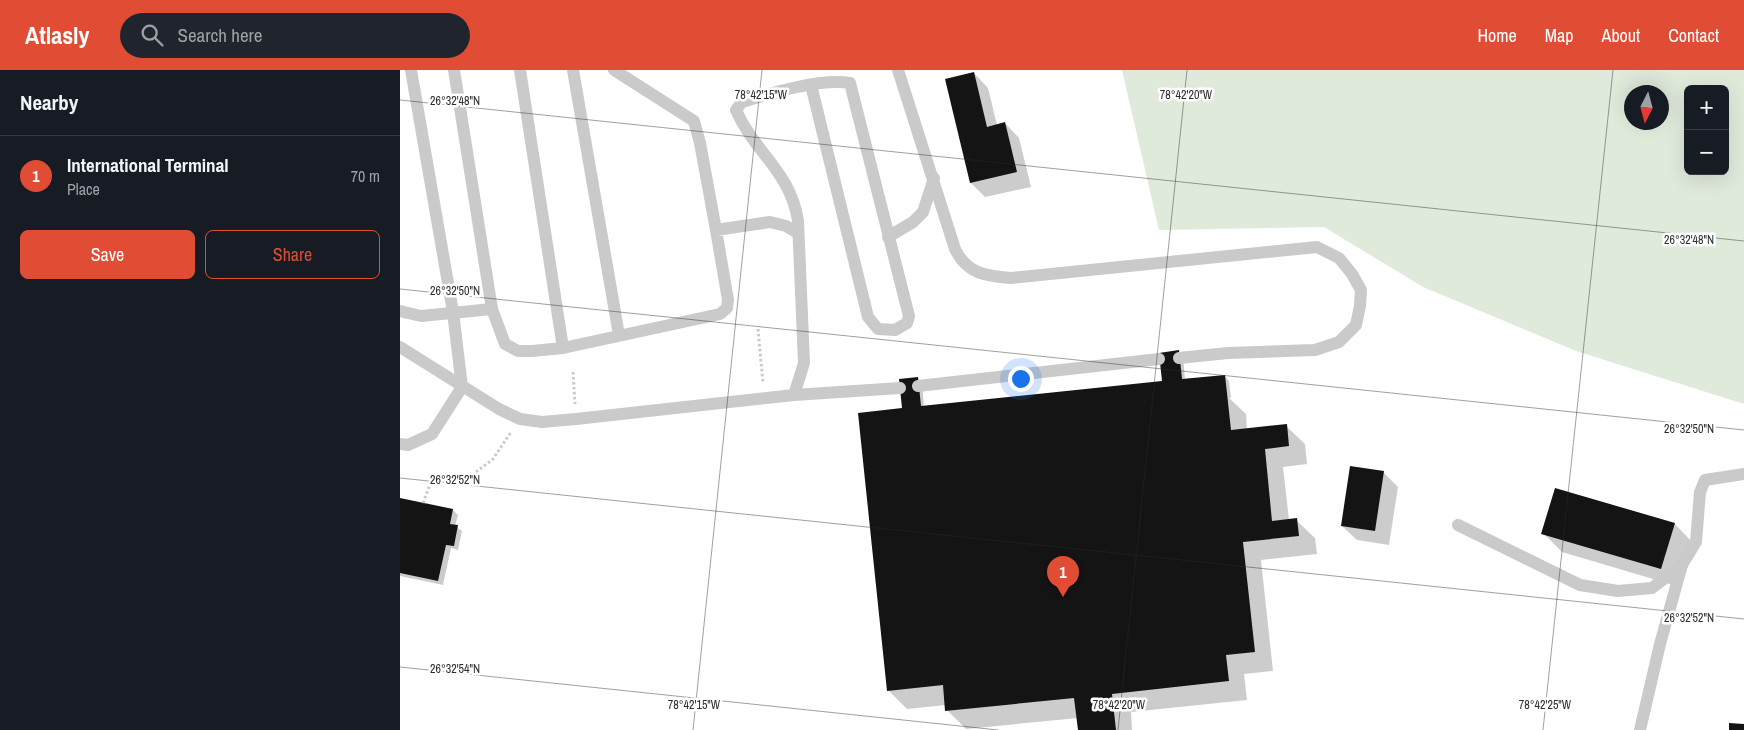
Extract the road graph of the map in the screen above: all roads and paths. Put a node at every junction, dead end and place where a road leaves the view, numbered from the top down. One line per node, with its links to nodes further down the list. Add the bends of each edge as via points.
1 (411, 70): 14 (lane)
2 (454, 70): 12 (lane)
3 (520, 70): 18 (lane)
4 (573, 70): 16 (lane)
5 (614, 70): 9 (lane, via 694,121)
6 (898, 70): 8 (lane)
7 (811, 85): 10 (lane, via 742,102 736,110 743,126 782,176 796,206); 11 (lane, via 840,81 850,83); 11 (lane, via 868,317 878,329 895,330 906,323 909,316)
8 (934, 178): 11 (lane, via 923,212); 19 (lane, via 961,261 990,277 1011,278 1317,247 1339,258 1361,290 1356,325 1339,342 1315,350)
9 (716, 230): 10 (lane, via 770,222); 16 (lane, via 728,308 720,314)
10 (798, 233): 25 (lane, via 804,363)
11 (888, 237)
12 (492, 309): 14 (lane); 18 (lane, via 504,344 518,351)
13 (400, 311): 14 (lane, via 421,316)
14 (453, 312): 23 (lane)
15 (758, 328): 26 (path)
16 (619, 335): 18 (lane)
17 (400, 347): 23 (lane)
18 (563, 348)
19 (1179, 358)
20 (1159, 360): 22 (lane)
21 (573, 372): 28 (path)
22 (918, 386)
23 (462, 387): 27 (lane); 29 (lane, via 432,434 408,445)
24 (900, 388): 25 (lane)
25 (794, 395): 26 (lane)
26 (764, 399): 28 (lane)
27 (520, 419): 28 (lane, via 542,422); 31 (path, via 493,459 467,479 432,482)
28 (576, 419)
29 (400, 444)
30 (1744, 474): 33 (lane, via 1706,480 1700,492 1696,542)
31 (423, 503)
32 (1458, 525): 33 (lane, via 1580,586 1618,591 1652,588)
33 (1682, 565): 34 (lane)
34 (1640, 730)

